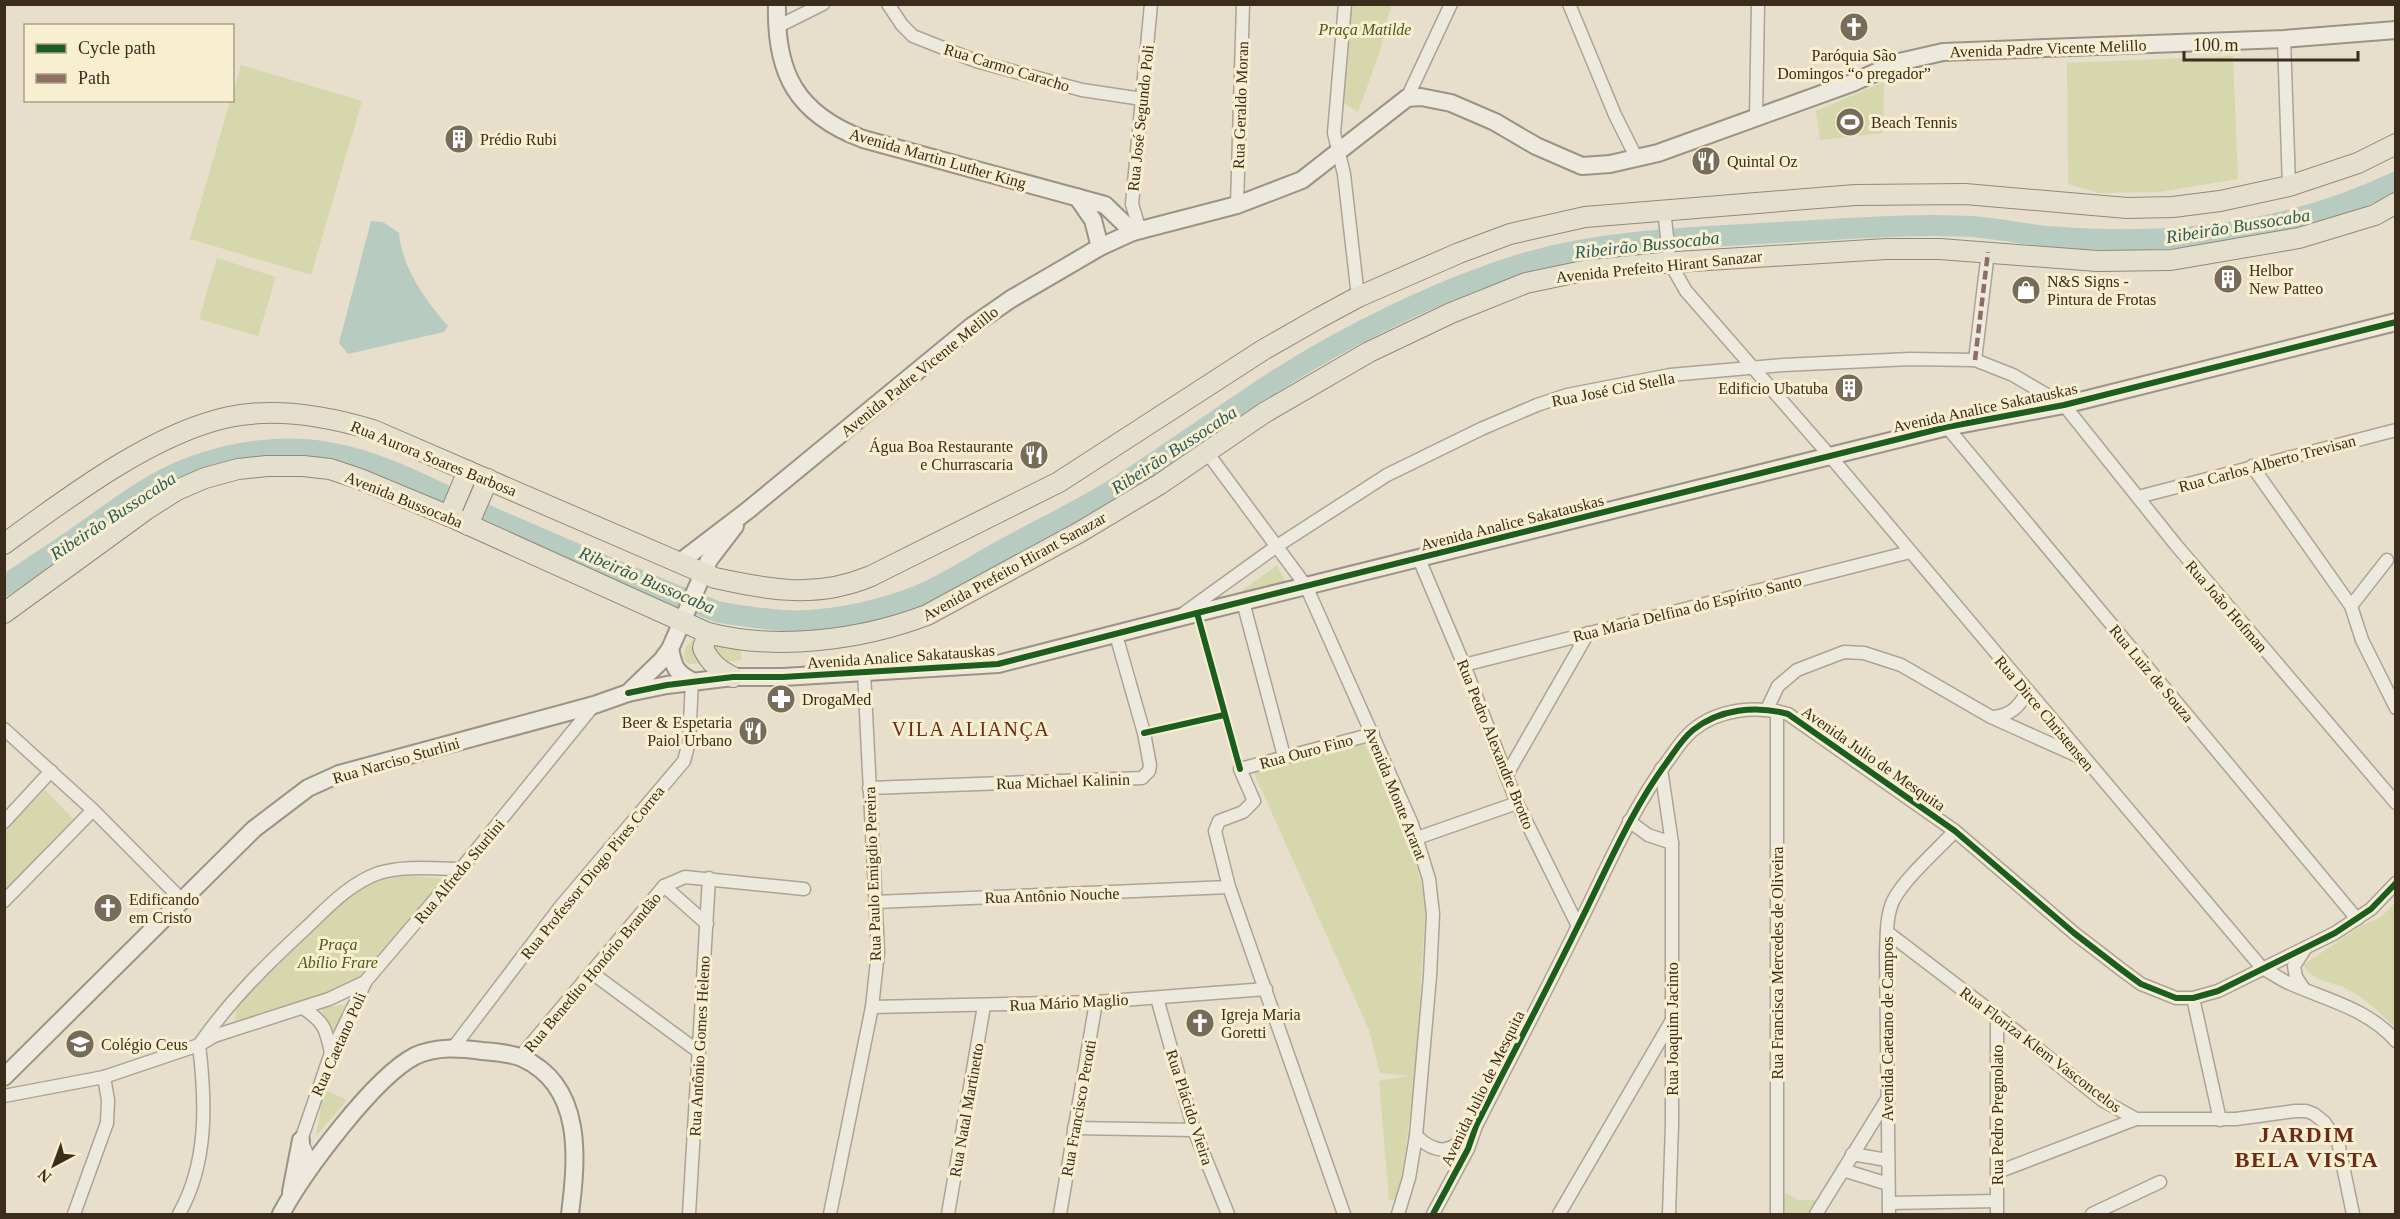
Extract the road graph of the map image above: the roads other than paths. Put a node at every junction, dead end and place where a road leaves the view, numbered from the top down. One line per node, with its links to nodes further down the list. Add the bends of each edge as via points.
1 (777, 4): 10 (main road, Avenida Martin Luther King)
2 (823, 4): 10 (street)
3 (888, 4): 14 (street, Rua Carmo Caracho, via 913,36 948,51 1082,90)
4 (1151, 4): 14 (street, Rua José Segundo Poli)
5 (1243, 4): 22 (street, Rua Geraldo Moran)
6 (1345, 4): 17 (street, via 1334,133)
7 (1450, 4): 13 (street)
8 (1569, 4): 18 (street)
9 (1758, 4): 15 (street)
10 (777, 27): 20 (main road, Avenida Martin Luther King, via 778,49 788,78 807,104 831,126 863,140)
11 (2396, 30): 12 (main road, Avenida Padre Vicente Melillo)
12 (2284, 39): 15 (main road, Avenida Padre Vicente Melillo, via 1942,52 1899,62); 19 (street)
13 (1407, 98): 17 (main road, Avenida Padre Vicente Melillo); 18 (main road, Avenida Padre Vicente Melillo, via 1450,103 1582,166)
14 (1142, 99): 24 (street, Rua José Segundo Poli, via 1132,204)
15 (1756, 117): 18 (main road, Avenida Padre Vicente Melillo)
16 (2396, 144): 19 (main road, via 2358,163)
17 (1340, 151): 22 (main road, Avenida Padre Vicente Melillo, via 1302,180); 28 (street)
18 (1637, 159)
19 (2289, 186): 23 (main road, via 2173,207 2127,208 1919,193 1855,195)
20 (1077, 197): 24 (main road, Avenida Martin Luther King, via 1105,205); 25 (main road, via 1093,220)
21 (2396, 203): 26 (main road, Avenida Prefeito Hirant Sanazar, via 2375,215 2299,238 2171,260 2097,261)
22 (1237, 205): 24 (main road, Avenida Padre Vicente Melillo)
23 (1665, 218): 27 (street); 28 (main road, via 1585,217 1510,234)
24 (1137, 232): 25 (main road, Avenida Padre Vicente Melillo)
25 (1100, 247): 41 (main road, Avenida Padre Vicente Melillo, via 972,326)
26 (1988, 252): 27 (main road, Avenida Prefeito Hirant Sanazar, via 1886,249); 30 (street)
27 (1670, 259): 31 (street, Rua Dirce Christensen, via 1686,291); 35 (main road, Avenida Prefeito Hirant Sanazar, via 1548,277 1451,312 1369,352)
28 (1358, 297): 50 (main road, via 1263,350 1059,482 854,584 804,592 775,590)
29 (2396, 322): 32 (main road, Avenida Analice Sakatauskas)
30 (1975, 360): 31 (street, Rua José Cid Stella, via 1910,359); 32 (street, Rua José Cid Stella, via 2013,375)
31 (1752, 368): 36 (street, Rua Dirce Christensen); 45 (street, Rua José Cid Stella, via 1670,375 1567,395 1537,405 1408,464)
32 (2064, 405): 33 (main road, Avenida Analice Sakatauskas); 40 (street, Rua João Hofman)
33 (1947, 427): 36 (main road, Avenida Analice Sakatauskas); 96 (street, Rua Luiz de Souza)
34 (2396, 430): 37 (street, Rua Carlos Alberto Trevisan)
35 (1206, 451): 45 (street, Avenida Monte Ararat); 57 (main road, Avenida Prefeito Hirant Sanazar, via 1080,532 900,626 860,636 772,641)
36 (1830, 456): 46 (street, Rua Dirce Christensen); 47 (main road, Avenida Analice Sakatauskas)
37 (2252, 466): 40 (street, Rua Carlos Alberto Trevisan); 53 (street)
38 (467, 475): 39 (main road, Rua Aurora Soares Barbosa); 42 (main road); 44 (main road, Rua Aurora Soares Barbosa, via 373,430 338,419 292,414 230,417 186,429 152,447 70,497)
39 (486, 485): 43 (main road); 49 (main road, Rua Aurora Soares Barbosa)
40 (2138, 498): 80 (street, Rua João Hofman)
41 (747, 511): 49 (main road, Avenida Padre Vicente Melillo); 50 (main road, Avenida Padre Vicente Melillo)
42 (450, 513): 43 (main road, Avenida Bussocaba); 54 (main road, Avenida Bussocaba, via 330,469 237,469 177,490)
43 (470, 522): 55 (main road, Avenida Bussocaba)
44 (4, 544)
45 (1277, 546): 51 (street, Avenida Monte Ararat); 56 (street, Rua José Cid Stella)
46 (1910, 552): 58 (street, Rua Maria Delfina do Espírito Santo); 65 (street, Rua Dirce Christensen)
47 (1419, 559): 51 (main road, Avenida Analice Sakatauskas); 61 (street, Rua Pedro Alexandre Brotto)
48 (2387, 560): 53 (street)
49 (680, 562): 50 (main road, Rua Aurora Soares Barbosa)
50 (703, 572): 55 (main road, Avenida Padre Vicente Melillo)
51 (1306, 586): 52 (main road, Avenida Analice Sakatauskas); 72 (street, Avenida Monte Ararat)
52 (1243, 602): 56 (main road, Avenida Analice Sakatauskas); 73 (street)
53 (2351, 606): 68 (street, via 2362,640)
54 (4, 613)
55 (684, 619): 57 (main road, Avenida Prefeito Hirant Sanazar); 60 (main road, Rua Narciso Sturlini)
56 (1175, 620): 59 (main road, Avenida Analice Sakatauskas)
57 (708, 633): 63 (main road, via 703,648 708,659 718,670)
58 (1588, 633): 61 (street, Rua Maria Delfina do Espírito Santo); 77 (street)
59 (1116, 635): 62 (main road, Avenida Analice Sakatauskas, via 998,664); 78 (street, Rua Michael Kalinin, via 1150,765 1142,778)
60 (670, 649): 64 (main road, via 674,667); 66 (main road, Rua Narciso Sturlini)
61 (1464, 665): 77 (street, Rua Pedro Alexandre Brotto)
62 (864, 672): 63 (main road, Avenida Analice Sakatauskas); 78 (street, Rua Paulo Emigdio Pereira)
63 (733, 677): 64 (main road, Avenida Analice Sakatauskas)
64 (692, 681): 66 (main road, Avenida Analice Sakatauskas); 116 (street, Rua Professor Diogo Pires Correa, via 689,742 684,762 561,906)
65 (2028, 691): 70 (street, via 2013,711); 74 (street, Rua Dirce Christensen)
66 (628, 693): 67 (main road, Rua Narciso Sturlini)
67 (594, 705): 87 (street, Rua Alfredo Sturlini); 94 (main road, Rua Narciso Sturlini, via 339,774 308,788 254,829)
68 (2396, 708)
69 (1772, 710): 70 (street, via 1778,686 1797,670 1844,652 1864,653 1901,665); 75 (street, Avenida Julio de Mesquita, via 1742,709 1707,720 1686,735); 84 (street, Avenida Julio de Mesquita, via 1788,714 1820,735); 155 (street, Rua Francisca Mercedes de Oliveira)
70 (1991, 717): 74 (street)
71 (4, 729): 76 (street)
72 (1373, 734): 73 (street, Rua Ouro Fino); 85 (street, Avenida Monte Ararat)
73 (1284, 756): 91 (street, Rua Ouro Fino, via 1240,769 1254,801 1243,812 1219,821 1216,826 1215,836)
74 (2084, 758): 101 (street, Rua Dirce Christensen)
75 (1661, 769): 82 (street, Avenida Julio de Mesquita); 86 (street, Rua Joaquim Jacinto)
76 (51, 771): 81 (street); 83 (street)
77 (1506, 776): 79 (street, Rua Pedro Alexandre Brotto)
78 (869, 788): 95 (street, Rua Paulo Emigdio Pereira)
79 (1517, 803): 85 (street); 98 (street, Rua Pedro Alexandre Brotto)
80 (2396, 803)
81 (93, 810): 93 (street); 94 (street)
82 (1629, 821): 86 (street, via 1648,835); 98 (street, Avenida Julio de Mesquita)
83 (4, 822)
84 (1955, 831): 99 (street, Avenida Caetano de Campos, via 1892,902); 107 (street, Avenida Julio de Mesquita, via 2122,970 2159,993)
85 (1417, 838): 129 (street, Avenida Monte Ararat, via 1429,879 1433,914)
86 (1672, 843): 113 (street, Rua Joaquim Jacinto)
87 (461, 869): 103 (street, Rua Alfredo Sturlini); 115 (street, via 399,870 359,882 243,989)
88 (710, 878): 90 (street, Rua Benedito Honório Brandão, via 685,877); 92 (street, Rua Benedito Honório Brandão); 97 (street, Rua Antônio Gomes Heleno)
89 (2396, 884): 96 (street, Avenida Julio de Mesquita)
90 (664, 886): 97 (street); 102 (street, Rua Benedito Honório Brandão)
91 (1229, 887): 95 (street, Rua Antônio Nouche); 104 (street)
92 (804, 889)
93 (4, 901)
94 (183, 901): 120 (main road, Rua Narciso Sturlini)
95 (875, 902): 110 (street, Rua Paulo Emigdio Pereira, via 878,952)
96 (2357, 919): 100 (street, Avenida Julio de Mesquita)
97 (706, 924): 117 (street, Rua Antônio Gomes Heleno)
98 (1578, 926): 126 (street, Avenida Julio de Mesquita)
99 (1887, 932): 112 (street, Rua Floriza Klem Vasconcelos); 123 (street, Avenida Caetano de Campos)
100 (2305, 948): 101 (street, Avenida Julio de Mesquita); 105 (street, via 2294,966)
101 (2262, 968): 105 (street, Rua Dirce Christensen); 107 (street, Avenida Julio de Mesquita)
102 (592, 973): 117 (street); 119 (street, Rua Benedito Honório Brandão)
103 (365, 982): 111 (street, Rua Alfredo Sturlini); 118 (street, Rua Caetano Poli)
104 (1266, 989): 106 (street, Rua Mário Maglio); 151 (street)
105 (2305, 989): 114 (street, Rua Dirce Christensen, via 2376,1023)
106 (1157, 998): 108 (street, Rua Mário Maglio); 128 (street, Rua Plácido Vieira)
107 (2193, 999): 125 (street)
108 (1096, 1002): 109 (street, Rua Mário Maglio); 127 (street, Rua Francisco Perotti)
109 (984, 1006): 110 (street, Rua Mário Maglio); 148 (street, Rua Natal Martinetto)
110 (873, 1007): 147 (street, Rua Paulo Emigdio Pereira)
111 (303, 1008): 115 (street, Rua Alfredo Sturlini, via 214,1036); 118 (street, via 321,1022)
112 (1997, 1016): 124 (street, Rua Floriza Klem Vasconcelos, via 2102,1100); 135 (street, Rua Pedro Pregnolato)
113 (1673, 1019): 153 (street); 154 (street, Rua Joaquim Jacinto)
114 (2396, 1041)
115 (199, 1045): 121 (street, Rua Alfredo Sturlini); 143 (street, via 205,1118 195,1175)
116 (453, 1048): 119 (main road); 132 (main road, via 429,1051 400,1065 369,1095)
117 (699, 1052): 146 (street, Rua Antônio Gomes Heleno)
118 (330, 1053): 130 (street, Rua Caetano Poli)
119 (520, 1057): 145 (main road, via 555,1083 569,1109 575,1137)
120 (4, 1077)
121 (104, 1077): 122 (street, Rua Alfredo Sturlini); 142 (street, via 107,1123)
122 (4, 1096)
123 (1887, 1100): 131 (street); 133 (street, Avenida Caetano de Campos)
124 (2136, 1119): 125 (street, Rua Floriza Klem Vasconcelos); 135 (street)
125 (2220, 1120): 159 (street, Rua Floriza Klem Vasconcelos, via 2295,1111 2314,1114 2338,1142)
126 (1476, 1126): 129 (street, Avenida Julio de Mesquita, via 1459,1144 1445,1150 1432,1148); 152 (street, Avenida Julio de Mesquita)
127 (1074, 1128): 128 (street); 149 (street, Rua Francisco Perotti)
128 (1194, 1130): 150 (street, Rua Plácido Vieira)
129 (1416, 1136): 141 (street, Avenida Monte Ararat)
130 (301, 1140): 132 (street); 138 (main road)
131 (1852, 1154): 133 (street); 134 (street)
132 (320, 1157): 138 (main road)
133 (1887, 1160): 137 (street, Avenida Caetano de Campos)
134 (1843, 1170): 137 (street); 156 (street)
135 (1998, 1172): 139 (street, Rua Pedro Pregnolato)
136 (2160, 1182): 158 (street)
137 (1888, 1185): 140 (street, Avenida Caetano de Campos)
138 (290, 1198): 144 (main road)
139 (1997, 1201): 140 (street); 157 (street, Rua Pedro Pregnolato)
140 (1889, 1209)
141 (1399, 1214)
142 (74, 1215)
143 (179, 1215)
144 (281, 1215)
145 (570, 1215)
146 (689, 1215)
147 (830, 1215)
148 (948, 1215)
149 (1060, 1215)
150 (1228, 1215)
151 (1344, 1215)
152 (1433, 1215)
153 (1559, 1215)
154 (1669, 1215)
155 (1777, 1215)
156 (1816, 1215)
157 (1997, 1215)
158 (2092, 1215)
159 (2353, 1215)

